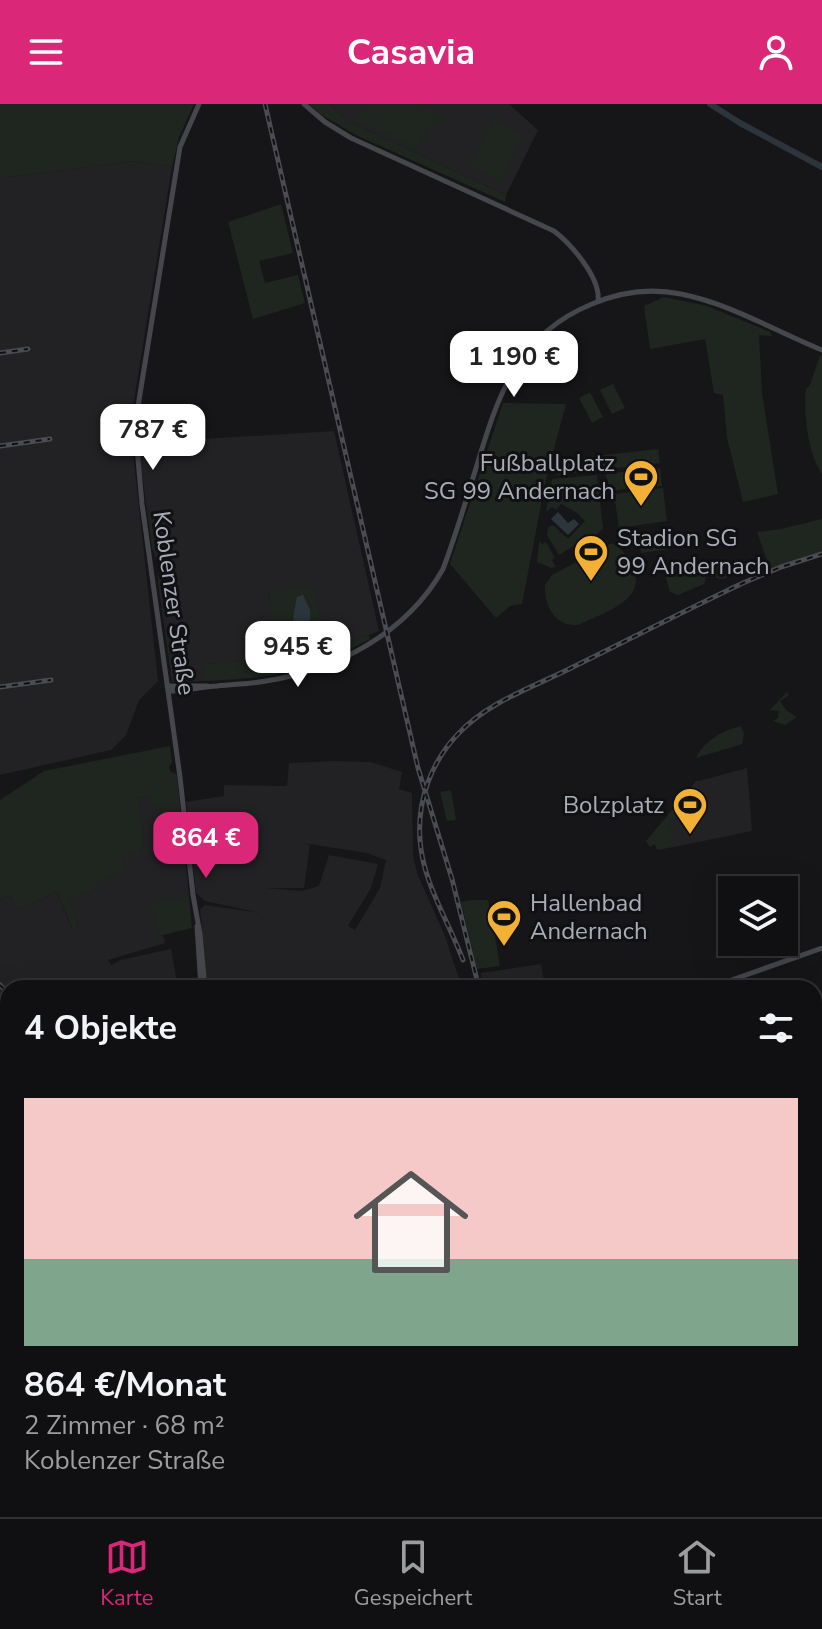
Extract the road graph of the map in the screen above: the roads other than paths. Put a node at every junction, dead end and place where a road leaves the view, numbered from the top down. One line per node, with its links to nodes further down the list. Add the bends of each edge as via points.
1 (199, 104): 9 (street, Koblenzer Straße, via 180,147 135,425)
2 (304, 104): 3 (street, via 351,138 554,231 576,251)
3 (592, 282): 4 (street); 6 (street)
4 (597, 290): 5 (street); 6 (street)
5 (612, 297): 6 (street); 7 (street, via 664,292 719,305)
6 (597, 301): 8 (street, via 545,332 512,372 493,414 443,569 422,601 371,643 330,663 268,681)
7 (822, 350)
8 (213, 686): 9 (street); 10 (street)
9 (167, 688): 10 (street); 11 (street, Koblenzer Straße)
10 (182, 690): 11 (street)
11 (170, 708): 13 (street, Koblenzer Straße)
12 (822, 948): 14 (street)
13 (202, 980)
14 (732, 980)

